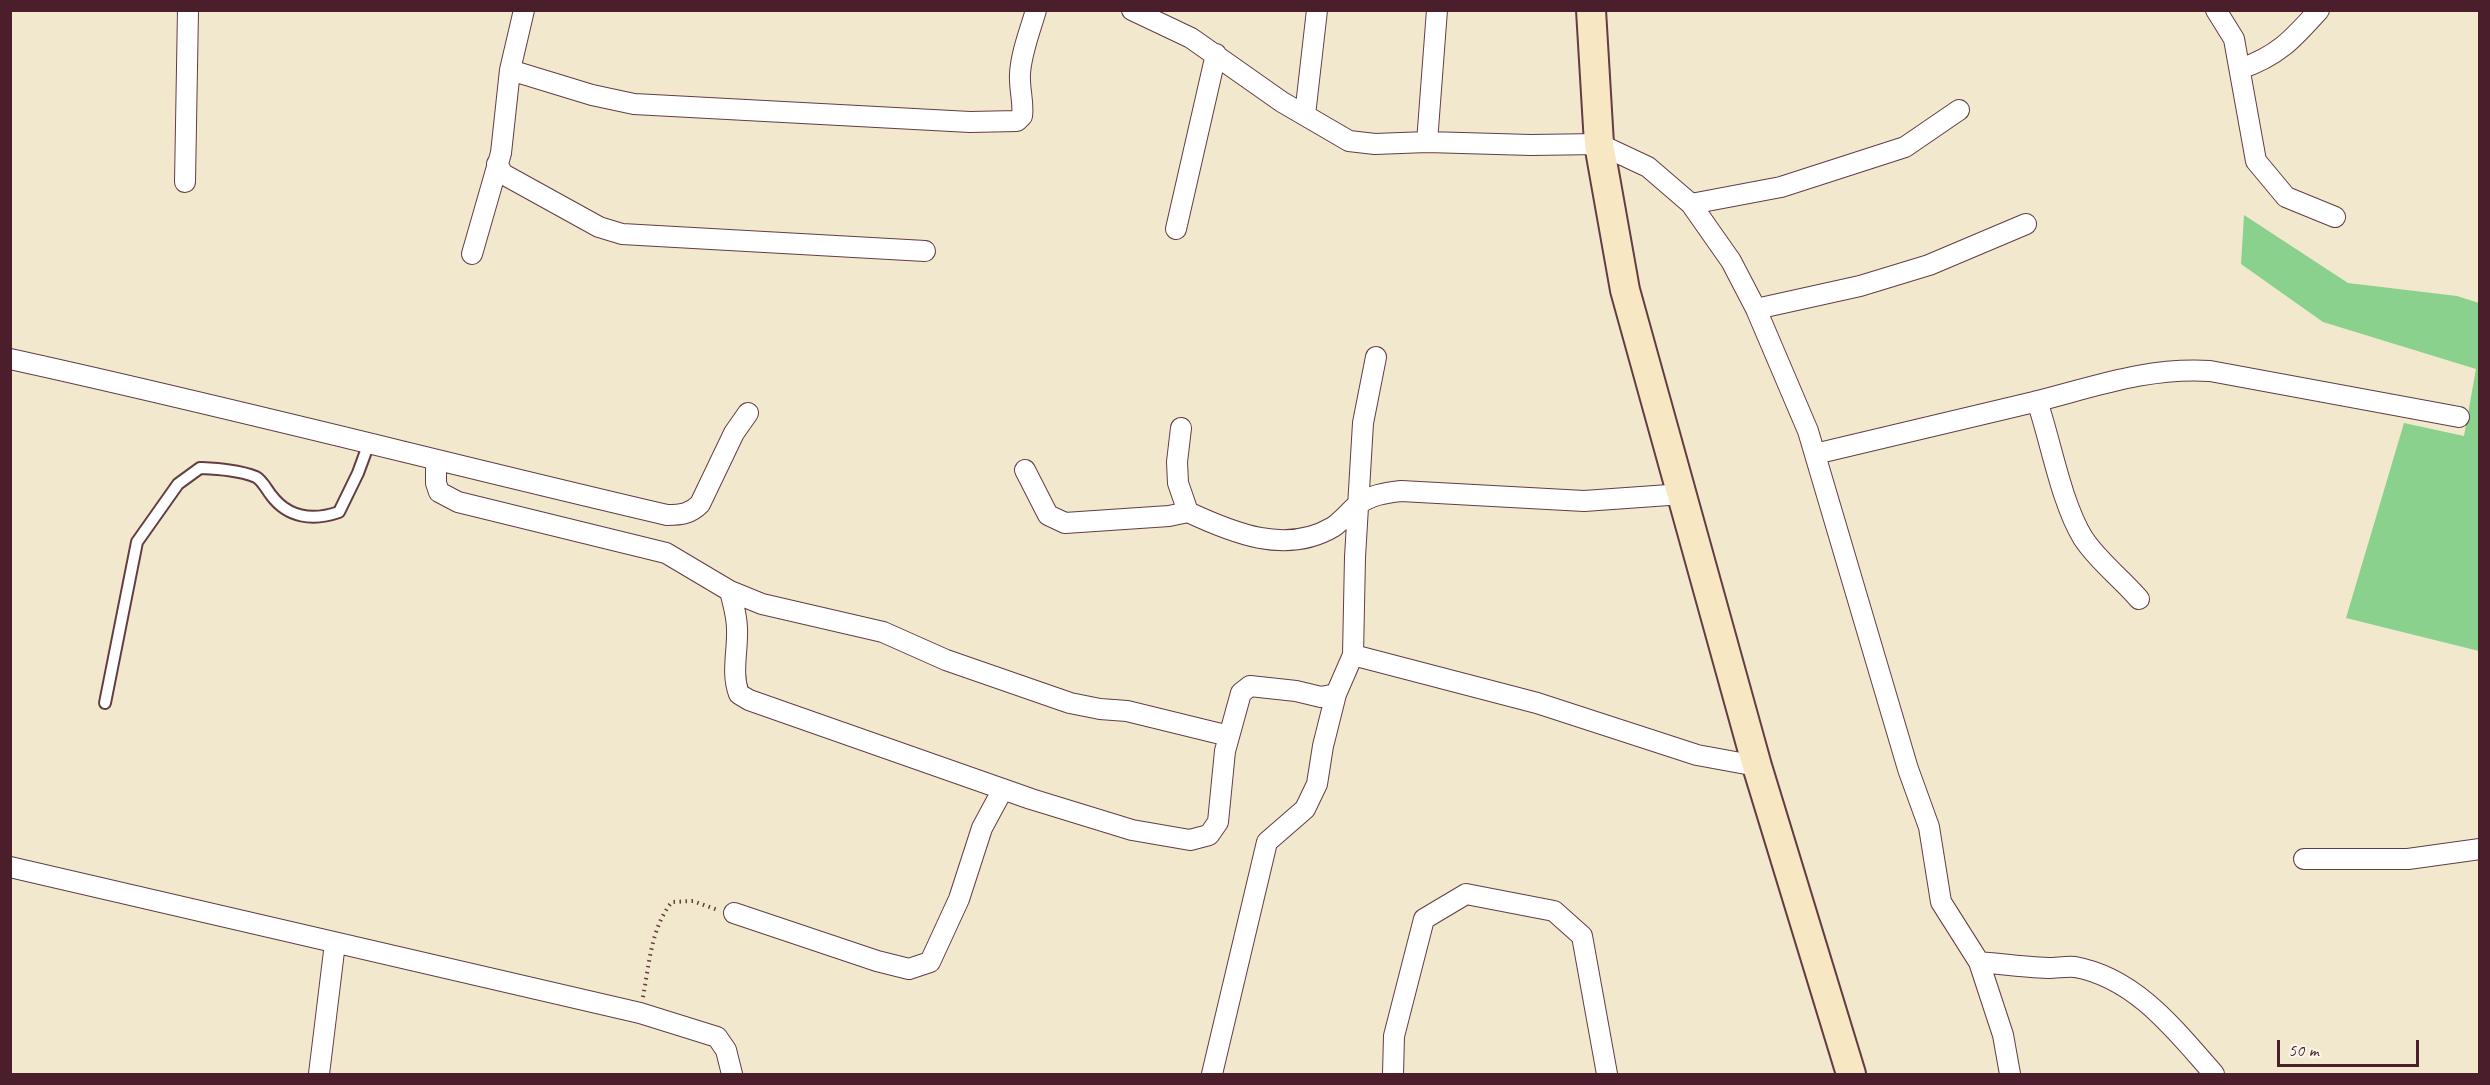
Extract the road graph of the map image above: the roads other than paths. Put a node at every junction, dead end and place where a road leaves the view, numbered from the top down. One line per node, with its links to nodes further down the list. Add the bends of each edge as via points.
1 (188, 10): 18 (street)
2 (524, 10): 12 (street)
3 (1036, 10): 12 (street, via 1020,71 1023,108 1017,121 970,122 634,104)
4 (1132, 10): 10 (street)
5 (1317, 10): 14 (street)
6 (1437, 10): 15 (street)
7 (1591, 10): 16 (street)
8 (2216, 10): 11 (street, via 2234,39)
9 (2319, 10): 11 (street, via 2274,55)
10 (1216, 54): 14 (street); 22 (street)
11 (2240, 69): 20 (street, via 2256,161 2286,196)
12 (510, 70): 17 (street)
13 (1959, 110): 19 (street, via 1905,147 1781,187)
14 (1305, 115): 15 (street, via 1349,141)
15 (1427, 142): 16 (street)
16 (1599, 144): 19 (street, via 1648,167); 36 (street, via 1625,290)
17 (497, 164): 23 (street, via 503,174 599,227 622,234); 24 (street)
18 (185, 182)
19 (1690, 204): 25 (street, via 1731,261)
20 (2335, 217)
21 (2026, 224): 25 (street, via 1929,265 1860,286)
22 (1176, 229)
23 (925, 251)
24 (472, 254)
25 (1756, 309): 33 (street)
26 (1376, 357): 37 (street, via 1363,423)
27 (10, 359): 32 (street)
28 (2037, 401): 30 (street, via 2101,382 2184,369); 33 (street); 40 (street, via 2081,535)
29 (748, 413): 34 (street, via 734,433 700,504 681,515 667,515)
30 (2459, 417)
31 (1181, 428): 38 (street, via 1176,462)
32 (369, 443): 34 (street); 43 (lane, via 339,512 322,518 280,508 258,478 225,470 200,468 178,484 137,542)
33 (1815, 454): 52 (street, via 1908,769 1929,827 1941,902)
34 (436, 461): 39 (street, via 439,492 458,502 666,553)
35 (1025, 470): 38 (street, via 1048,515 1065,523)
36 (1683, 494): 37 (street, via 1584,501 1401,491 1379,493); 45 (street)
37 (1358, 505): 38 (street, via 1335,526 1303,540 1284,542 1233,532); 41 (street)
38 (1188, 512)
39 (730, 591): 44 (street, via 762,604 883,632 946,660 1070,703 1127,711); 46 (street, via 737,625 733,676 739,694)
40 (2139, 599)
41 (1353, 655): 42 (street); 45 (street, via 1537,703 1697,755)
42 (1336, 694): 44 (street, via 1321,697 1250,686 1241,693); 55 (street, via 1317,784 1305,809 1267,842)
43 (105, 703)
44 (1229, 736): 46 (street, via 1218,822 1209,835 1201,838 1171,838 1132,830)
45 (1757, 766): 58 (street)
46 (1003, 789): 50 (street, via 982,828 958,899 930,962 909,969)
47 (2480, 849): 48 (street, via 2408,859)
48 (2304, 859)
49 (10, 867): 51 (street)
50 (734, 913)
51 (335, 943): 53 (street); 54 (street, via 640,1013 717,1037 726,1050)
52 (1979, 962): 59 (street, via 2003,1035); 60 (street, via 2074,967 2098,973 2128,988 2163,1017)
53 (319, 1074)
54 (732, 1074)
55 (1212, 1074)
56 (1393, 1074): 57 (street, via 1394,1036 1424,919 1466,894 1554,910 1582,936)
57 (1607, 1074)
58 (1851, 1074)
59 (2010, 1074)
60 (2214, 1074)

